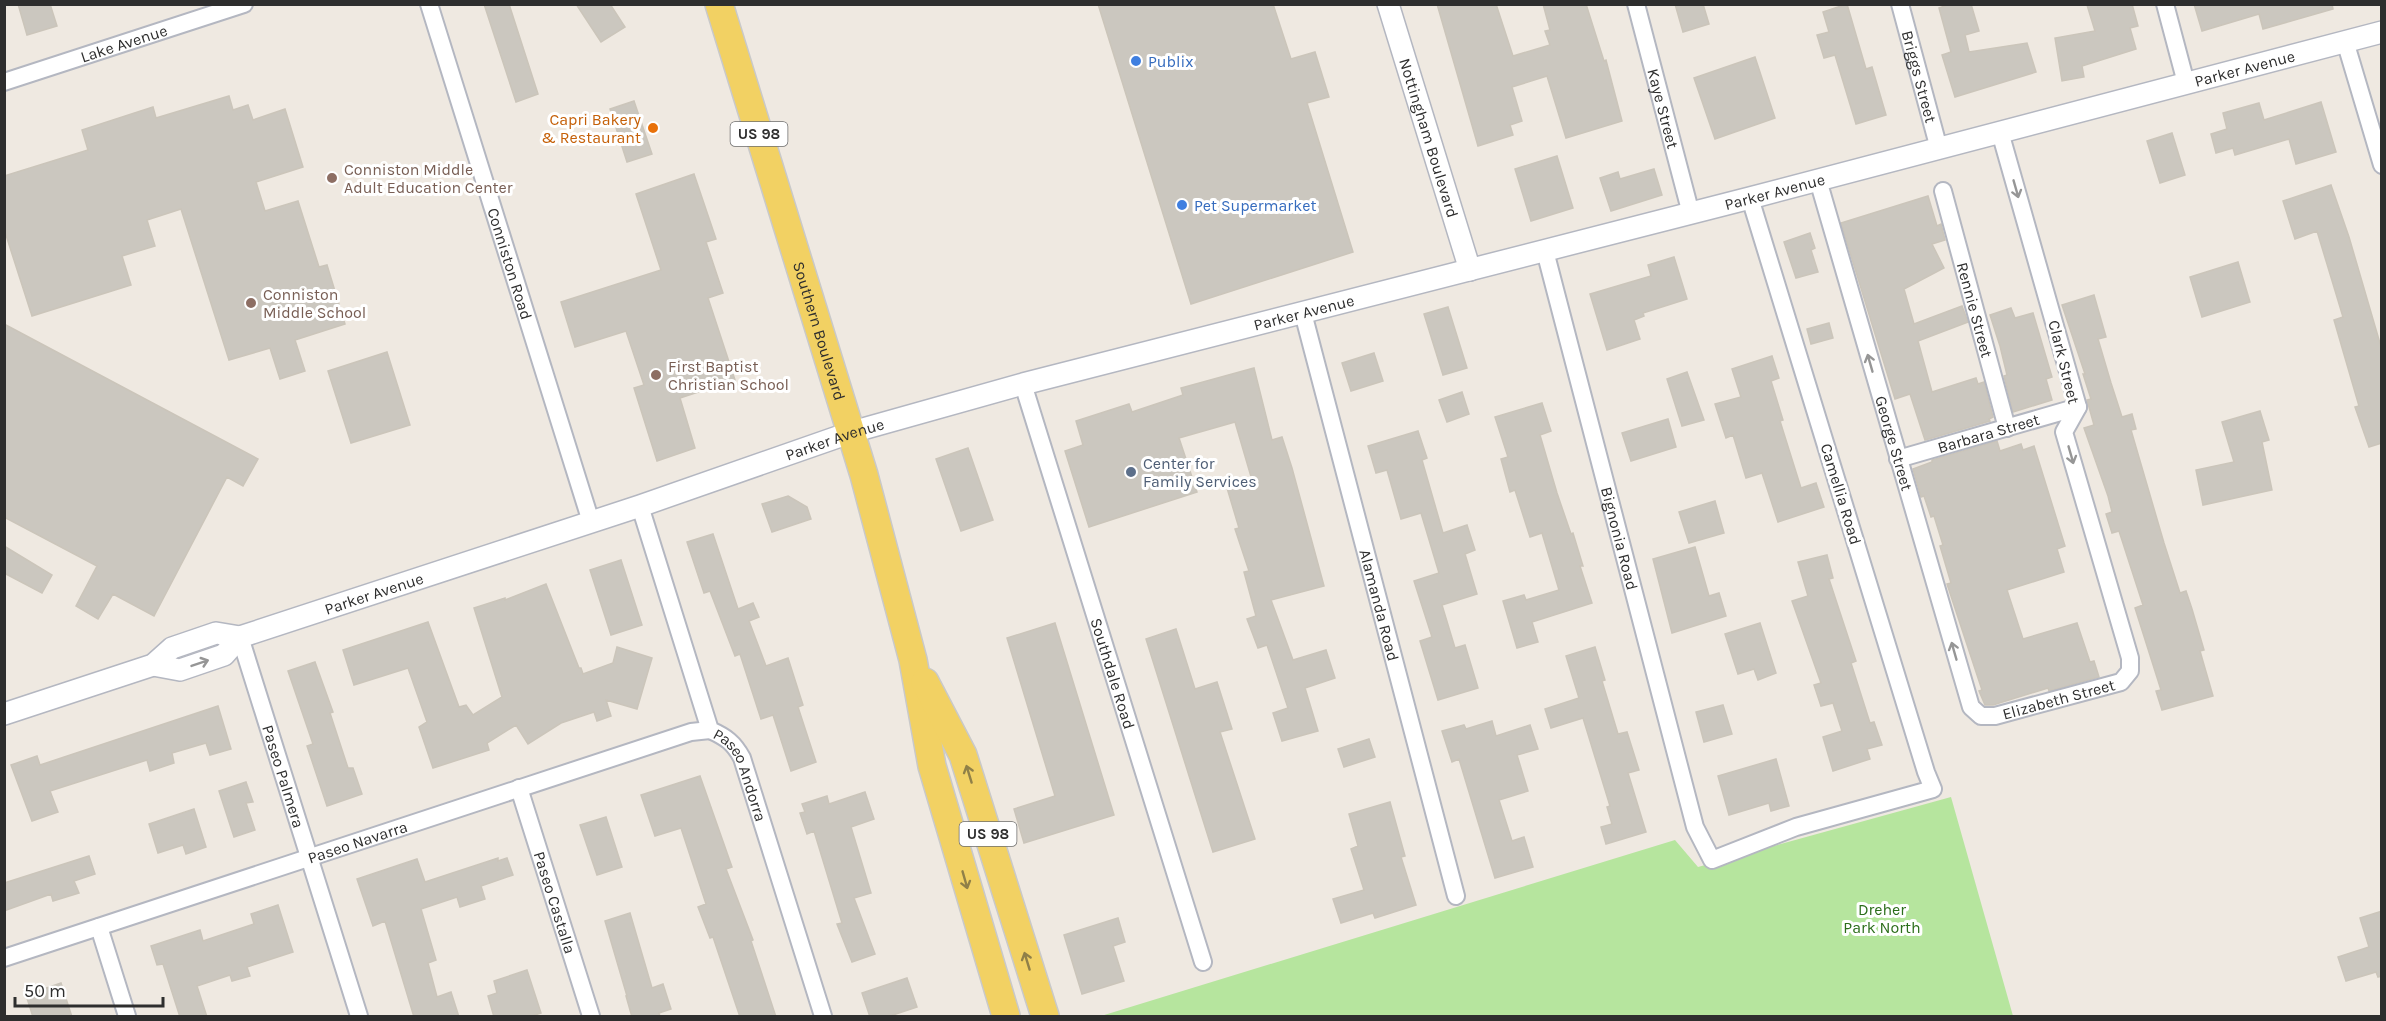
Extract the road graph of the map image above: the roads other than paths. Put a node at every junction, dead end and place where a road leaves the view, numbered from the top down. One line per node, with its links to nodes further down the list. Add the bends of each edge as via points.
1 (244, 4): 10 (street, Lake Avenue)
2 (429, 4): 28 (street, Conniston Road)
3 (719, 4): 25 (main road, Southern Boulevard / US 98)
4 (1388, 4): 20 (street, Nottingham Boulevard)
5 (1636, 4): 18 (street, Kaye Street)
6 (1900, 4): 13 (street, Briggs Street)
7 (2165, 4): 11 (street)
8 (2382, 32): 9 (street, Parker Avenue)
9 (2345, 41): 11 (street, Parker Avenue); 14 (street)
10 (4, 82)
11 (2186, 83): 12 (street, Parker Avenue)
12 (2000, 132): 13 (street, Parker Avenue); 23 (street, Clark Street, one-way to 23)
13 (1939, 149): 15 (street, Parker Avenue)
14 (2382, 165)
15 (1818, 180): 17 (street, Parker Avenue); 26 (street, George Street, one-way to 15)
16 (1943, 191): 24 (street, Rennie Street)
17 (1750, 198): 18 (street, Parker Avenue); 36 (street, Camellia Road)
18 (1691, 214): 19 (street, Parker Avenue)
19 (1545, 251): 20 (street, Parker Avenue); 36 (street, Bignonia Road, via 1695,826 1712,860 1796,827)
20 (1470, 270): 21 (street, Parker Avenue)
21 (1303, 313): 22 (street, Parker Avenue); 38 (street, Alamanda Road)
22 (1023, 384): 25 (street, Parker Avenue); 41 (street, Southdale Road)
23 (2078, 407): 24 (street, Barbara Street); 30 (street, Clark Street, one-way to 30, via 2064,432)
24 (2007, 428): 26 (street, Barbara Street)
25 (852, 432): 27 (street, Parker Avenue); 31 (main road, Southern Boulevard / US 98)
26 (1898, 459): 32 (street, George Street, one-way to 26)
27 (640, 506): 28 (street, Parker Avenue); 34 (street, Paseo Andorra)
28 (591, 522): 29 (street, Parker Avenue)
29 (240, 637): 33 (street, Parker Avenue, via 216,633 172,648 153,665); 37 (street, Paseo Palmera)
30 (2130, 658): 32 (street, Elizabeth Street, via 2130,671 2121,682 1995,717 1981,716)
31 (913, 660): 46 (main road, Southern Boulevard / US 98, one-way to 46, via 932,766); 47 (main road, Southern Boulevard / US 98, one-way to 31, via 963,755)
32 (1971, 707)
33 (4, 714)
34 (710, 730): 35 (street, Paseo Navarra, via 691,732); 45 (street, Paseo Andorra, via 726,737 742,758)
35 (519, 788): 37 (street, Paseo Navarra); 44 (street, Paseo Castalla)
36 (1933, 789)
37 (309, 857): 39 (street, Paseo Navarra); 43 (street, Paseo Palmera)
38 (1456, 896)
39 (99, 927): 40 (street, Paseo Navarra); 42 (street)
40 (4, 958)
41 (1203, 962)
42 (127, 1017)
43 (359, 1017)
44 (591, 1017)
45 (823, 1017)
46 (1006, 1017)
47 (1045, 1017)

